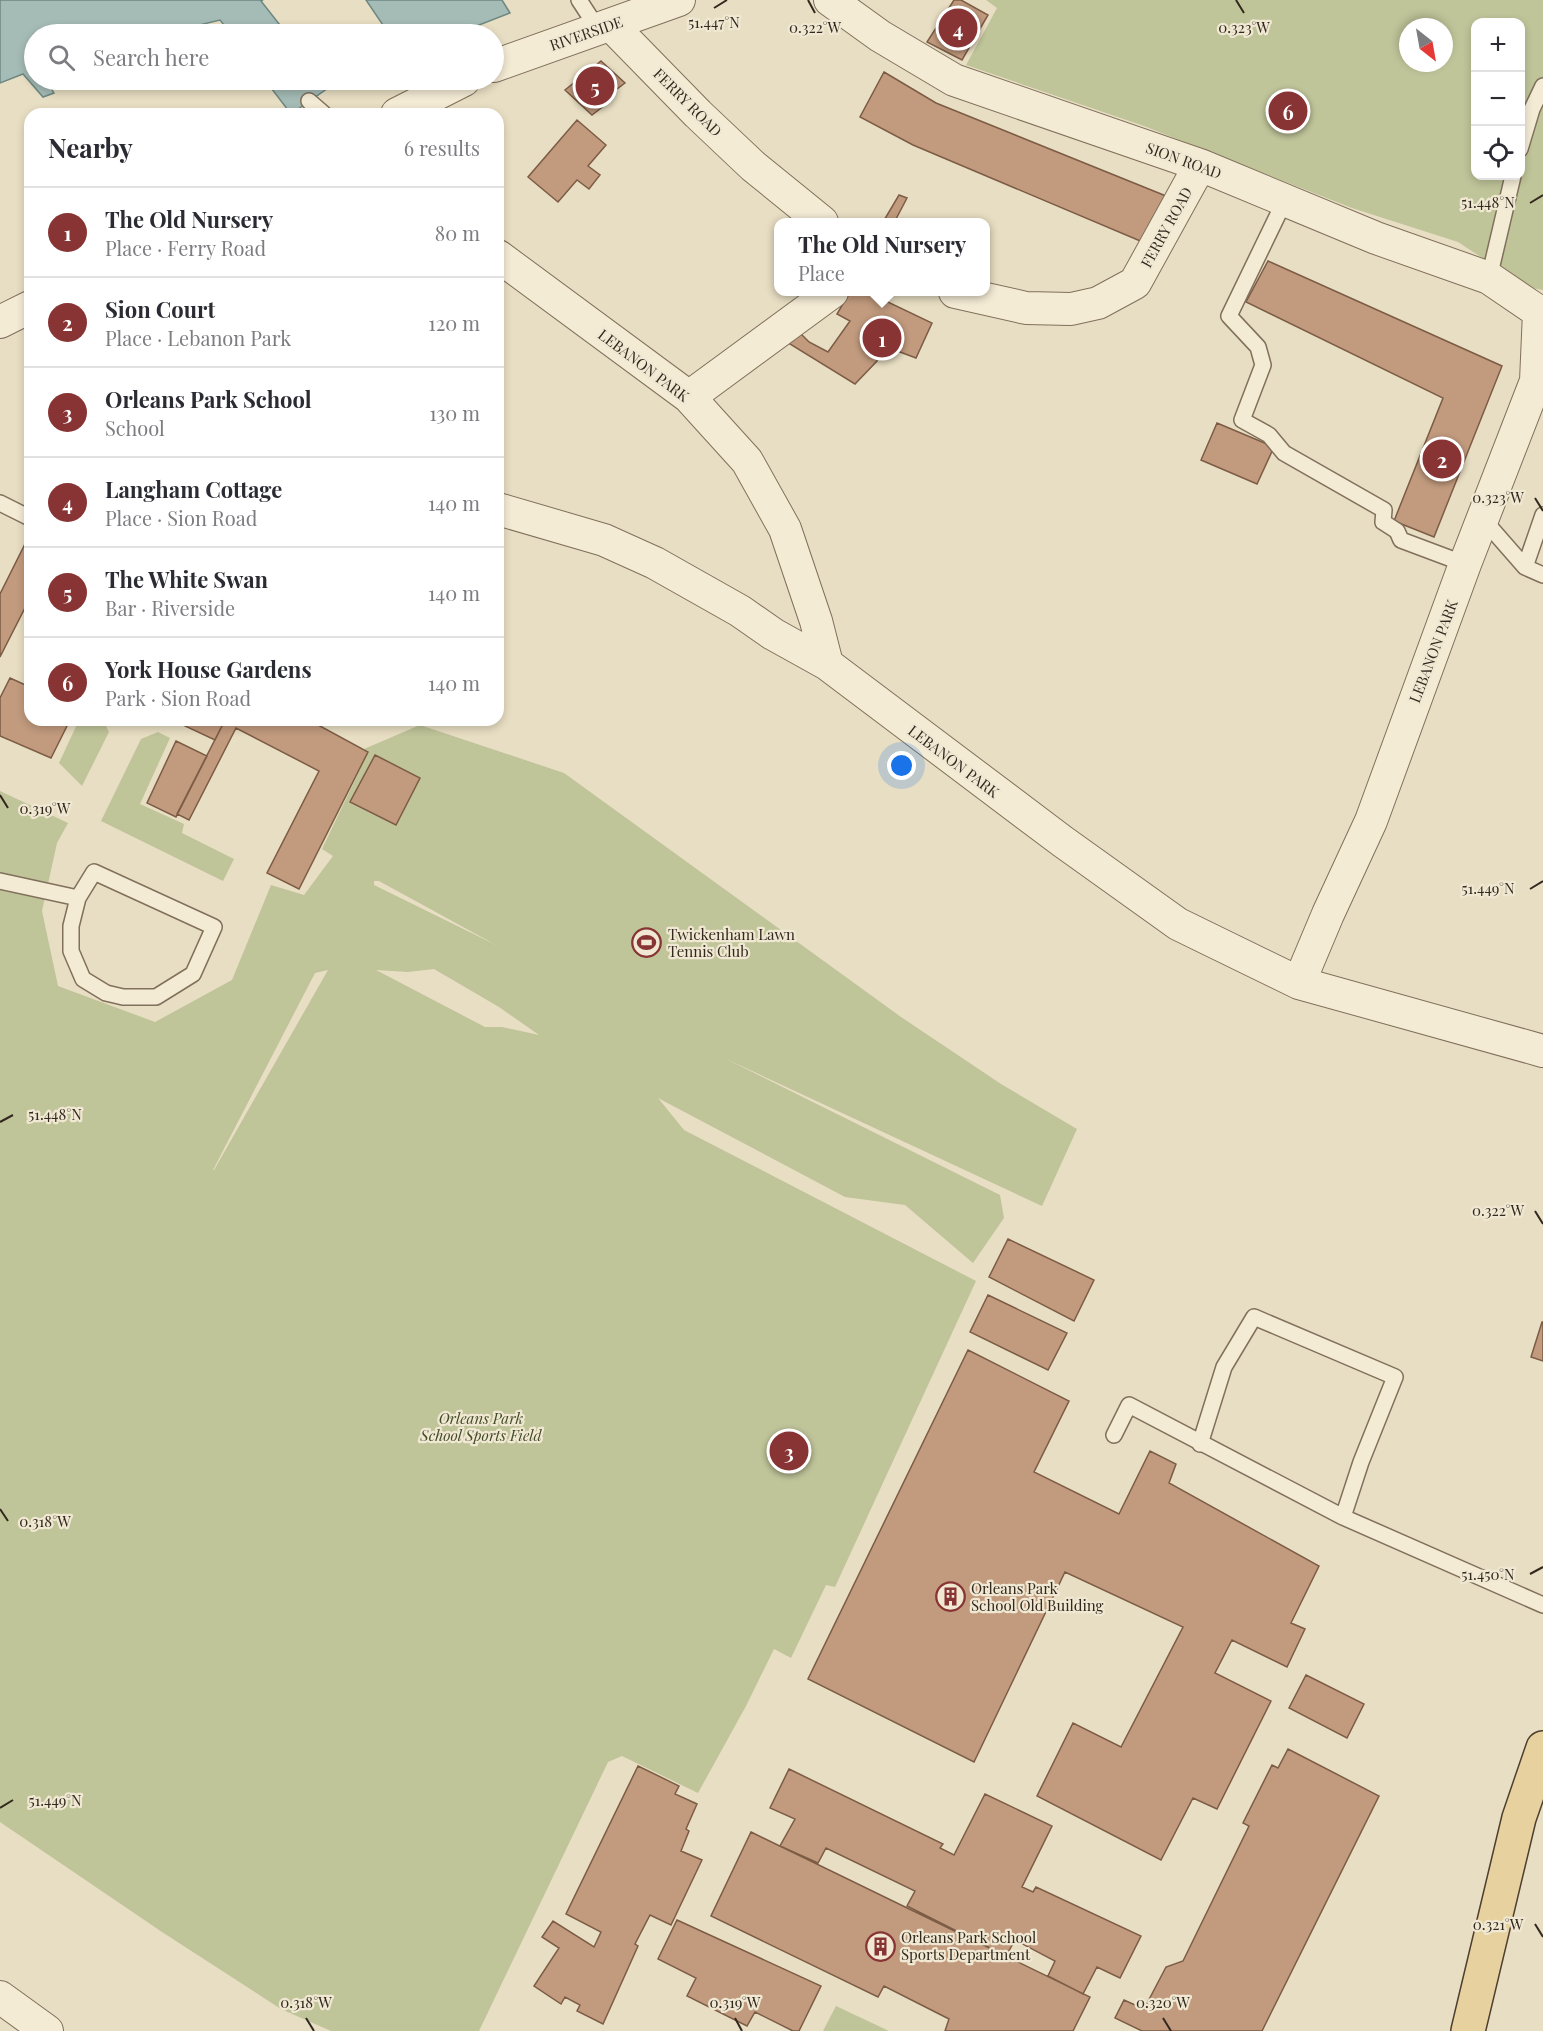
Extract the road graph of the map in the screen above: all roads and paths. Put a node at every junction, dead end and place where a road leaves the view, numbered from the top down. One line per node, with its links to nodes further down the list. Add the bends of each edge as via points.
1 (579, 0): 4 (lane)
2 (679, 0): 4 (street, RIVERSIDE)
3 (830, 0): 12 (street, SION ROAD, via 879,36 954,80)
4 (604, 27): 5 (street, RIVERSIDE); 15 (street, FERRY ROAD, via 753,166)
5 (504, 62)
6 (1543, 86): 11 (lane)
7 (444, 90): 10 (street)
8 (309, 100): 9 (lane)
9 (318, 108)
10 (409, 108)
11 (1525, 134)
12 (1200, 165): 14 (street, SION ROAD); 19 (street, FERRY ROAD, via 1135,283 1098,303 1071,309 1026,308)
13 (1512, 180): 17 (lane)
14 (1285, 200): 17 (street, SION ROAD); 29 (lane, via 1228,316 1258,347 1263,365 1242,420 1269,435 1284,453 1384,510 1383,522 1397,531 1401,540)
15 (817, 218)
16 (504, 260): 23 (street, LEBANON PARK)
17 (1489, 278): 21 (street, SION ROAD)
18 (824, 296): 23 (street)
19 (976, 296)
20 (24, 310): 22 (street)
21 (1542, 313): 28 (street, LEBANON PARK, via 1536,381)
22 (0, 322)
23 (689, 397): 32 (street, LEBANON PARK, via 747,461 785,530)
24 (0, 503): 26 (lane)
25 (504, 511): 32 (street, LEBANON PARK, via 604,540 655,563)
26 (24, 515)
27 (1543, 515): 30 (lane)
28 (1483, 519): 29 (street, LEBANON PARK); 30 (lane)
29 (1465, 564): 35 (street, LEBANON PARK, via 1371,821)
30 (1525, 567): 31 (lane)
31 (1543, 575)
32 (827, 664): 35 (street, LEBANON PARK, via 1178,924)
33 (0, 881): 34 (lane)
34 (78, 898): 34 (lane, via 94,872 214,927 193,974 156,997 123,997 106,993 83,979 71,951 71,926)
35 (1299, 983): 36 (street, LEBANON PARK)
36 (1543, 1051)
37 (1114, 1435): 38 (lane, via 1129,1406)
38 (1200, 1444): 39 (lane); 39 (lane, via 1224,1367 1254,1317 1395,1377)
39 (1343, 1516): 40 (lane)
40 (1543, 1605)
41 (1543, 1748): 44 (main road, via 1520,1818)
42 (0, 1997): 43 (street)
43 (46, 2031)
44 (1468, 2031)

